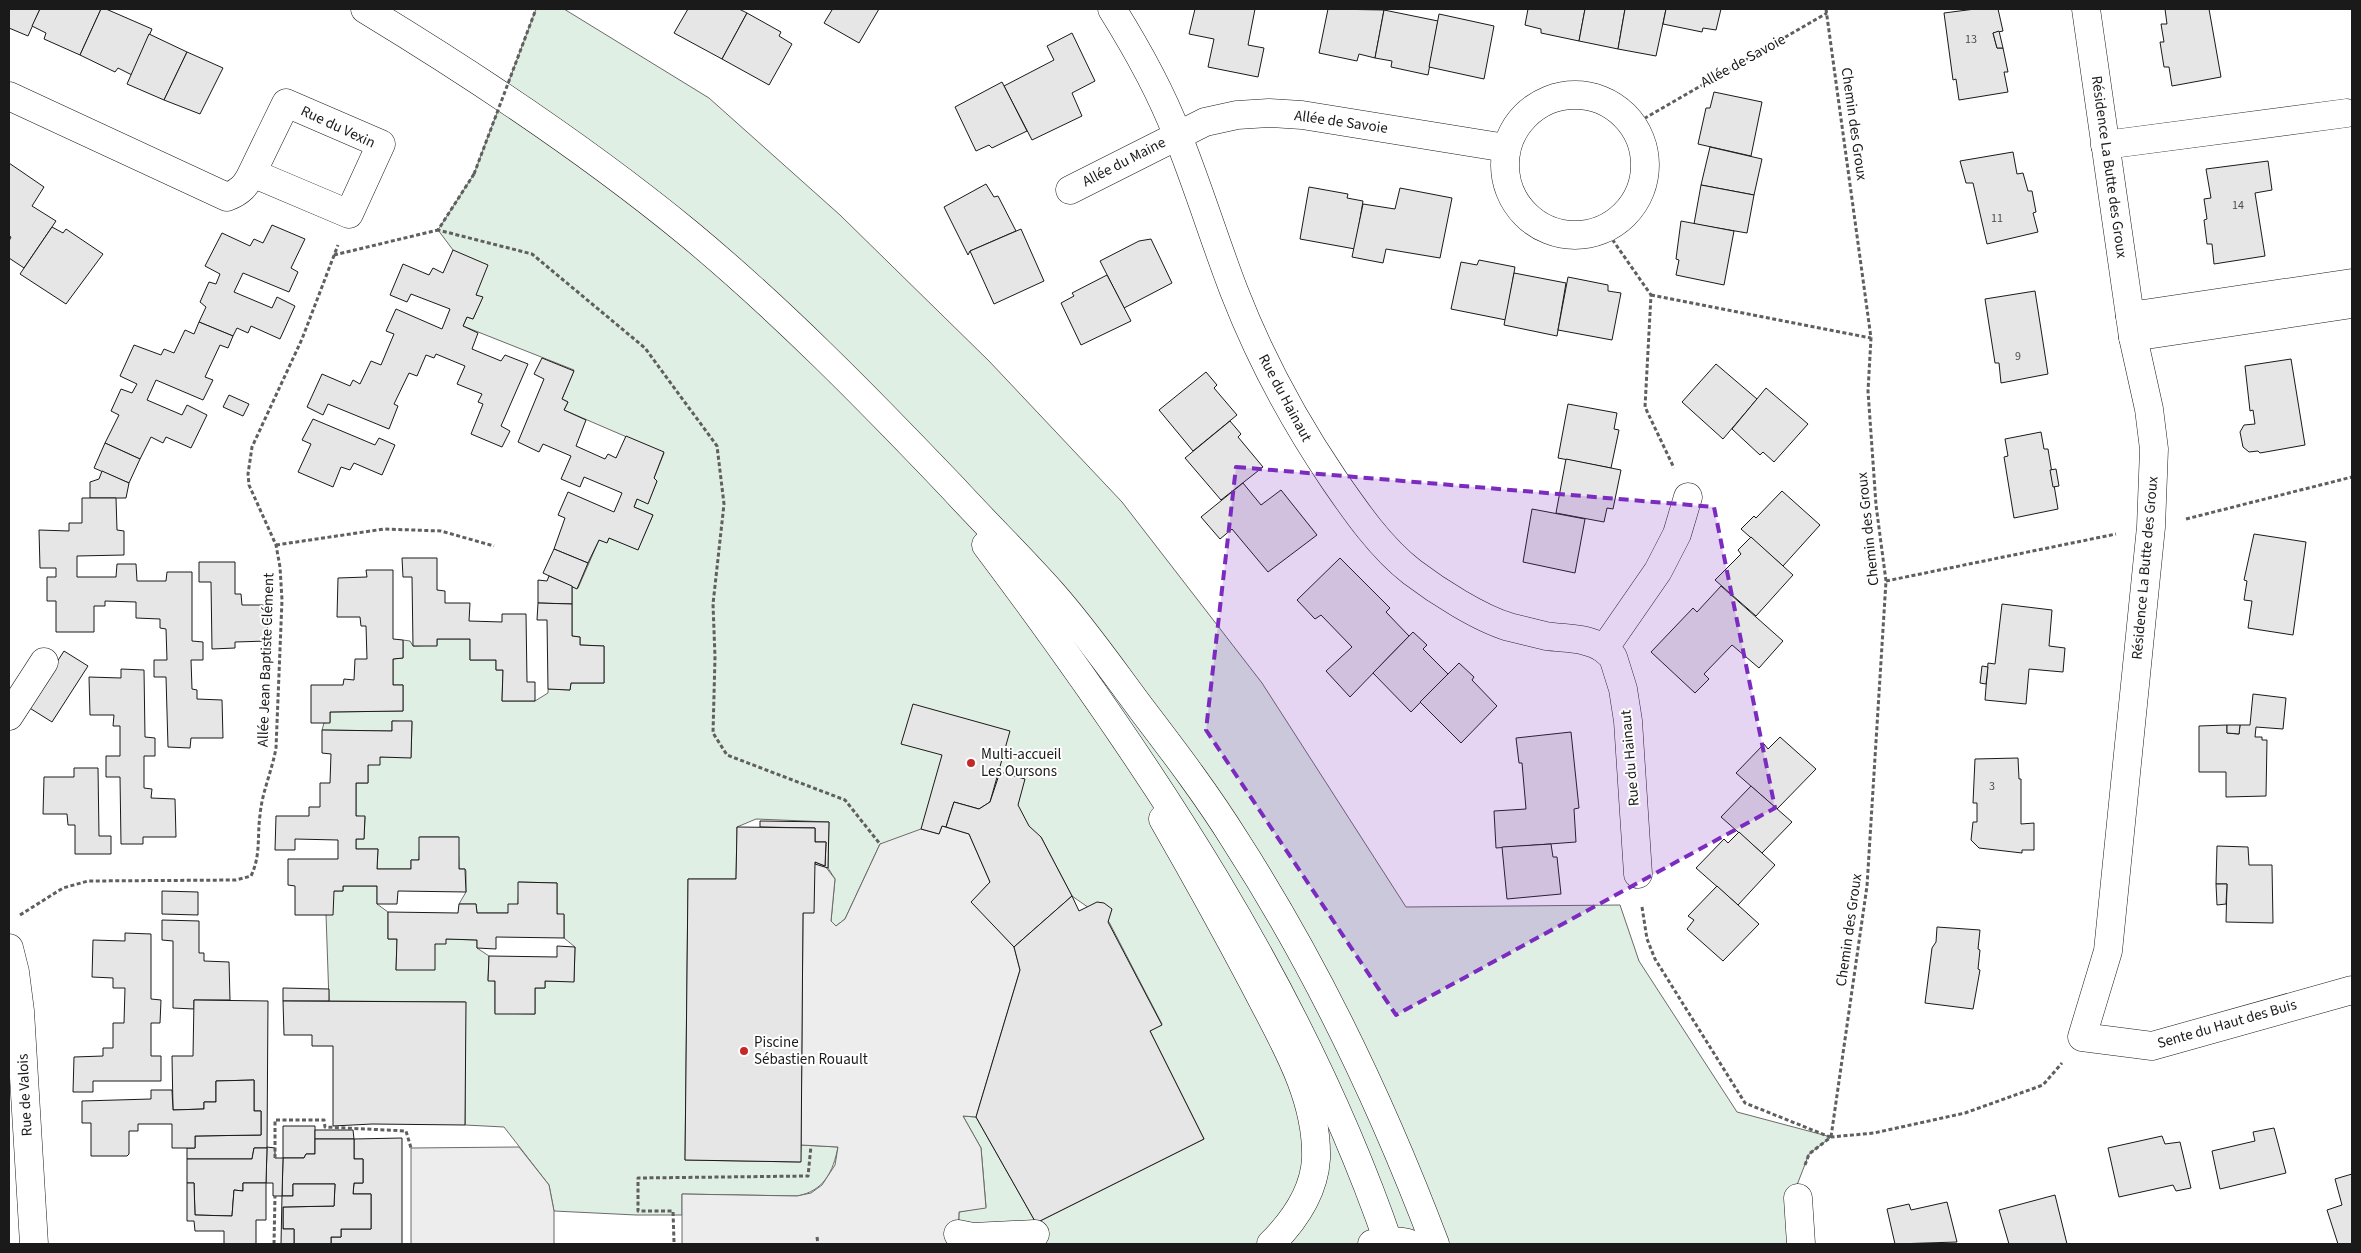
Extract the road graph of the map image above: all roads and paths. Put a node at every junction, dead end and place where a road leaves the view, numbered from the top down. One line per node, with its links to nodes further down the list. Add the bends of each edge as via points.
1 (365, 9): 23 (street, via 491,87 689,234 761,297)
2 (536, 9): 16 (path, bridge, via 474,174)
3 (1112, 9): 9 (street, Rue du Hainaut, via 1159,91)
4 (2086, 9): 10 (street, Résidence La Butte des Groux)
5 (1827, 11): 8 (path, Allée de Savoie); 22 (path, Chemin des Groux)
6 (9, 96): 12 (street, Rue du Vexin, via 227,197 241,191)
7 (2347, 113): 10 (street)
8 (1633, 125): 11 (street, via 1617,108 1596,98 1574,94 1551,98 1531,109 1516,126); 15 (street, via 1643,147 1646,171 1639,195 1625,215)
9 (1178, 135): 11 (street, Allée de Savoie, via 1205,122 1269,113 1302,115); 13 (street, Allée du Maine); 27 (street, Rue du Hainaut, via 1234,291 1282,396 1347,499 1382,542 1411,571 1453,600 1507,626 1596,643)
10 (2105, 145): 21 (street, Résidence La Butte des Groux)
11 (1506, 148): 15 (street, via 1504,170 1510,192 1521,212 1539,226 1560,234 1583,236)
12 (252, 173): 14 (street); 14 (street, Rue du Vexin, via 286,103 381,144)
13 (1070, 190)
14 (349, 214): 17 (path, Allée Jean Baptiste Clément)
15 (1605, 229): 19 (path)
16 (438, 230): 17 (path); 31 (path, via 532,254 645,348 717,446 724,504 713,604 712,733 727,755 845,800)
17 (334, 255): 25 (path, Allée Jean Baptiste Clément, via 302,339 252,448 249,485)
18 (2352, 283): 21 (street)
19 (1651, 295): 22 (path); 24 (path, via 1645,407)
20 (2352, 304): 21 (street)
21 (2131, 326): 37 (street, Résidence La Butte des Groux, via 2149,408 2154,449 2152,527 2108,950)
22 (1871, 338): 38 (path, Chemin des Groux, via 1868,392 1876,505 1886,581 1868,886)
23 (906, 438): 29 (street); 54 (street, via 1052,593 1236,840 1329,1003 1393,1137)
24 (1688, 498): 27 (street, via 1677,534 1658,571)
25 (276, 545): 26 (path, via 384,529 441,531); 33 (path, Allée Jean Baptiste Clément, via 282,600 276,748 260,815 258,862 251,876 236,880 88,881 63,888)
26 (494, 546)
27 (1604, 649): 32 (street, Rue du Hainaut, via 1613,657 1619,670 1624,697)
28 (44, 662): 30 (street)
29 (1074, 666): 52 (street, via 1210,901 1274,1023 1312,1108 1316,1161 1312,1181 1294,1218); 53 (street, via 1162,794 1260,955 1300,1031 1345,1130)
30 (9, 716)
31 (880, 844)
32 (1638, 874): 38 (path, via 1647,939 1655,959 1745,1103)
33 (18, 917)
34 (9, 948): 35 (street, Rue de Valois, via 16,972)
35 (13, 990): 42 (street, Rue de Valois)
36 (2352, 990): 37 (street, Sente du Haut des Buis, via 2152,1046)
37 (2082, 1037): 38 (path, via 2043,1086 1965,1114 1874,1133)
38 (1831, 1138)
39 (811, 1146): 48 (path, via 808,1176 638,1178 638,1211 673,1211)
40 (411, 1148): 41 (path, via 406,1131 325,1127 324,1120 275,1120)
41 (275, 1158)
42 (20, 1185): 49 (street, Rue de Valois)
43 (275, 1196): 50 (path)
44 (1798, 1198): 55 (street)
45 (958, 1234): 46 (street, via 972,1237)
46 (1035, 1234)
47 (817, 1237): 51 (path)
48 (674, 1242)
49 (34, 1244)
50 (274, 1244)
51 (818, 1244)
52 (1271, 1244)
53 (1390, 1244)
54 (1436, 1244)
55 (1801, 1244)

